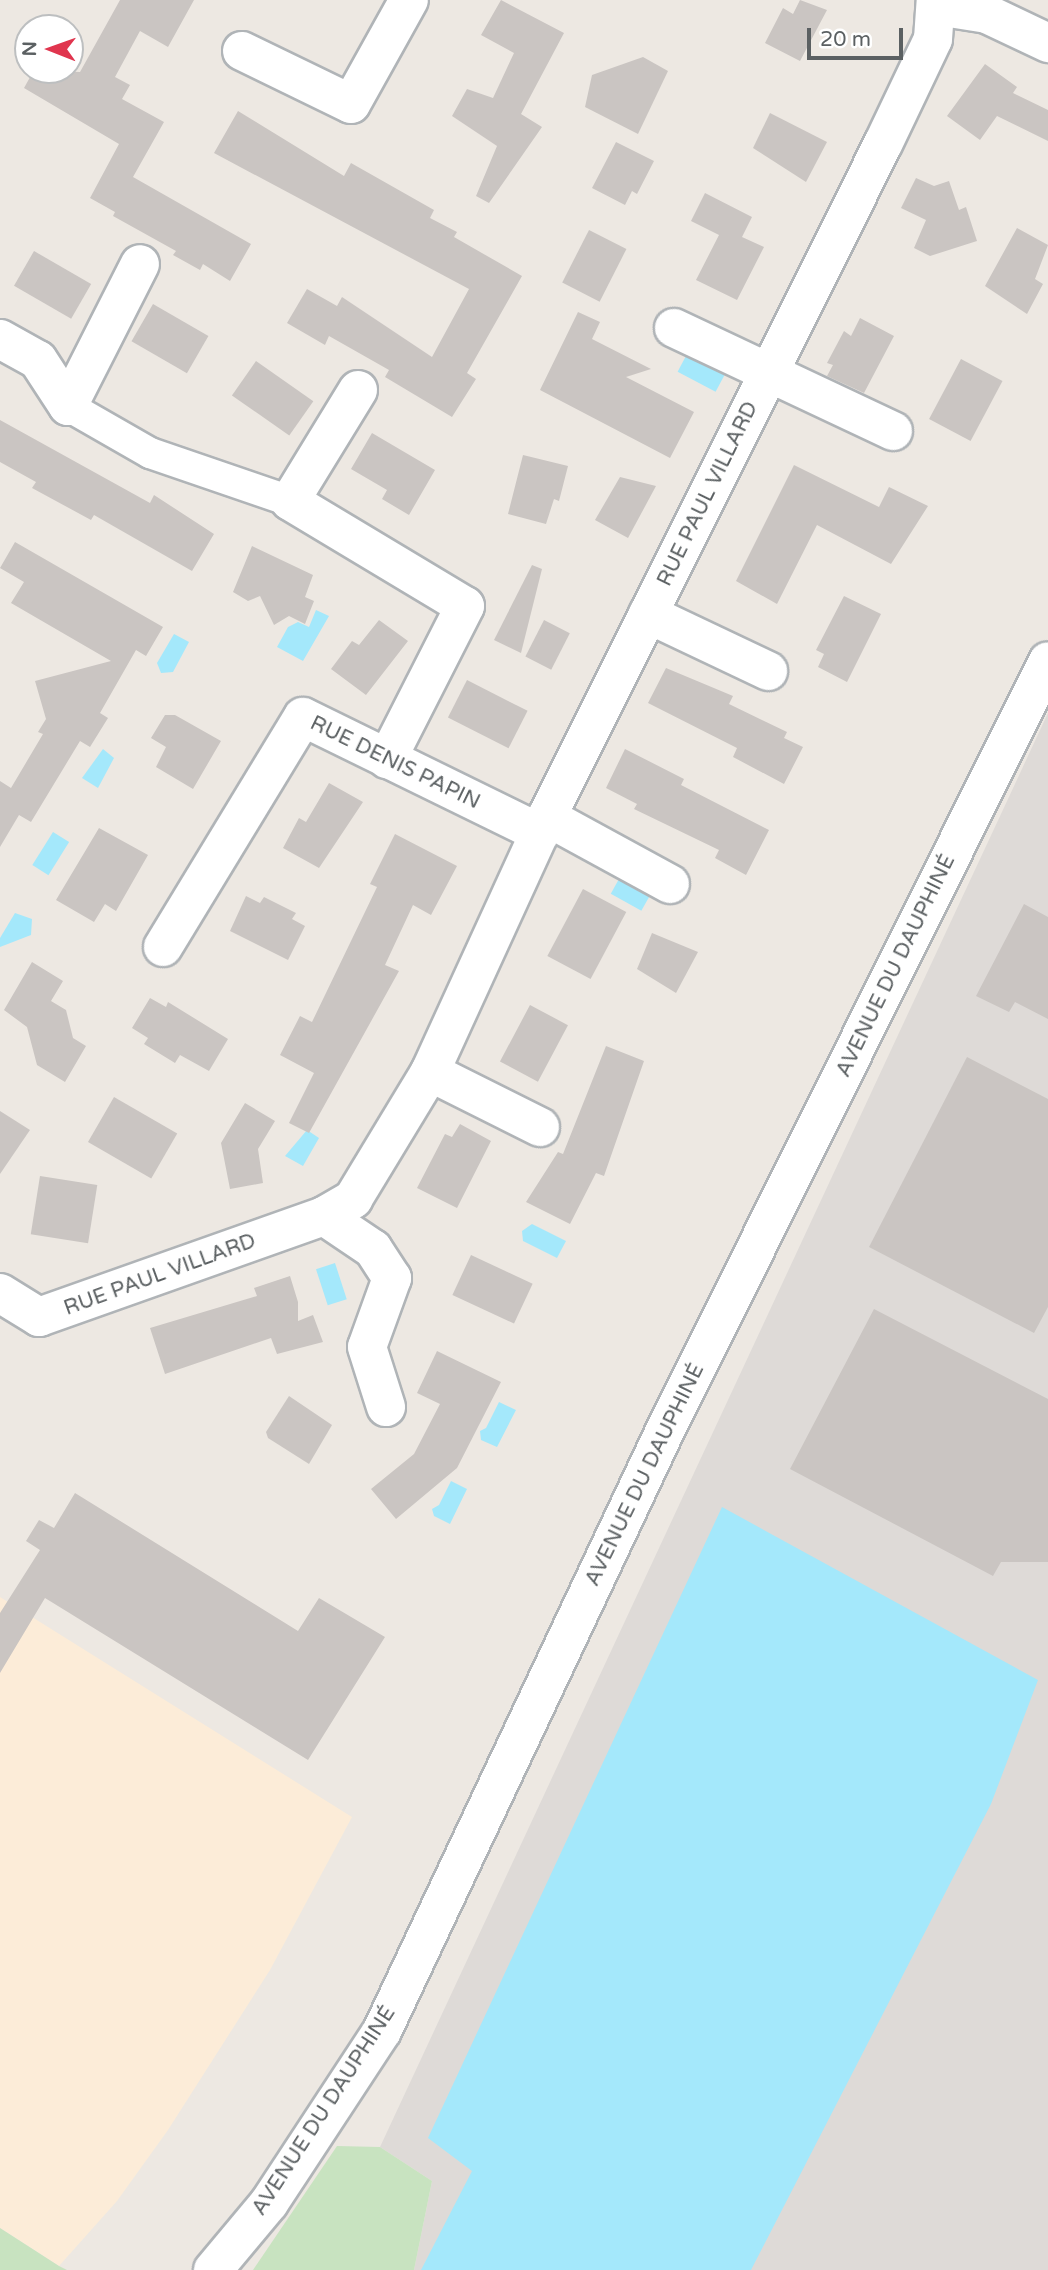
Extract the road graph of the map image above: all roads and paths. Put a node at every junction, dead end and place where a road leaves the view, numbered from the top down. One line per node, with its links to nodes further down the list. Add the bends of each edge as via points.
1 (409, 0): 4 (street, via 351,104)
2 (936, 3): 3 (street, via 987,14); 8 (street, RUE PAUL VILLARD, via 933,39)
3 (1048, 43)
4 (242, 51)
5 (140, 264): 10 (street)
6 (674, 328): 8 (street)
7 (0, 339): 10 (street, via 38,360)
8 (768, 374): 11 (street); 13 (street, RUE PAUL VILLARD)
9 (358, 390): 12 (street)
10 (68, 406): 12 (street, via 150,453)
11 (893, 431)
12 (290, 501): 16 (street, via 466,606)
13 (648, 614): 15 (street); 17 (street, RUE PAUL VILLARD)
14 (1048, 661): 25 (street, AVENUE DU DAUPHINÉ, via 669,1422 382,2031 269,2203)
15 (768, 671)
16 (387, 759): 17 (street, RUE DENIS PAPIN); 19 (street, RUE DENIS PAPIN, via 303,717)
17 (543, 825): 18 (street); 20 (street, RUE PAUL VILLARD)
18 (670, 884)
19 (163, 947)
20 (430, 1072): 21 (street); 22 (street, RUE PAUL VILLARD, via 353,1199)
21 (540, 1127)
22 (324, 1216): 23 (street, RUE PAUL VILLARD, via 39,1317); 24 (street, via 373,1249 392,1278 367,1347)
23 (0, 1293)
24 (386, 1408)
25 (213, 2270)

